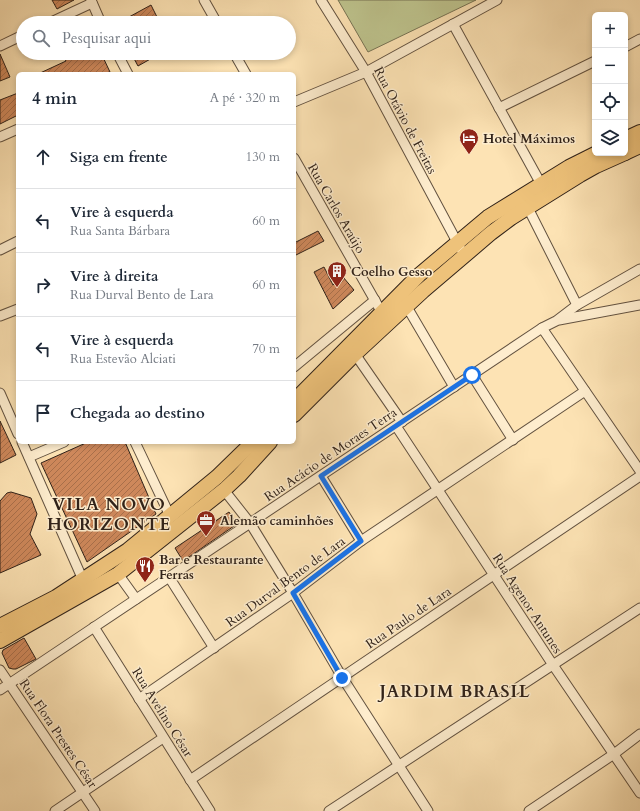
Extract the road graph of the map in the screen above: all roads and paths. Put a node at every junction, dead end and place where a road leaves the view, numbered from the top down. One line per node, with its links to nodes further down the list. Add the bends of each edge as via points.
1 (204, 0): 7 (street)
2 (322, 0): 18 (street, Rua Otávio de Freitas)
3 (497, 0): 8 (street)
4 (92, 1): 5 (street); 6 (street)
5 (63, 16)
6 (98, 16)
7 (213, 16)
8 (453, 24): 18 (street); 20 (street)
9 (16, 38): 12 (street)
10 (640, 39): 11 (street)
11 (628, 45)
12 (0, 46)
13 (121, 60): 16 (street)
14 (238, 60): 17 (street)
15 (592, 62): 20 (street)
16 (127, 72)
17 (245, 72)
18 (366, 72): 19 (street); 33 (street, Rua Otávio de Freitas)
19 (296, 101)
20 (499, 108): 30 (street)
21 (16, 130): 23 (street)
22 (640, 132): 24 (main road)
23 (0, 137)
24 (628, 138)
25 (640, 146): 26 (main road)
26 (628, 152)
27 (592, 156): 30 (main road)
28 (619, 156): 31 (main road, via 591,169)
29 (296, 162): 37 (street, Rua Carlos Araújo)
30 (541, 184): 33 (main road, via 488,217)
31 (528, 208): 35 (main road, via 511,218); 38 (street)
32 (16, 242): 34 (street)
33 (456, 243): 35 (street, Rua Otávio de Freitas); 42 (main road)
34 (0, 250)
35 (464, 255): 40 (main road)
36 (640, 269): 38 (street, Rua Acácio de Moraes Terra)
37 (375, 300): 42 (street, Rua Carlos Araújo); 47 (street)
38 (577, 305): 44 (street, Rua Acácio de Moraes Terra)
39 (640, 305): 44 (street, Rua Acácio de Moraes Terra)
40 (407, 307): 46 (main road); 49 (street)
41 (16, 310): 43 (street)
42 (382, 312): 52 (main road)
43 (0, 316)
44 (556, 321): 45 (street, Rua Acácio de Moraes Terra)
45 (542, 328): 48 (street, Rua Acácio de Moraes Terra); 50 (street)
46 (355, 354): 53 (main road); 54 (street, Rua Agenor Antunes)
47 (296, 365)
48 (472, 375): 49 (street, Rua Acácio de Moraes Terra); 56 (street)
49 (454, 387): 54 (street, Rua Acácio de Moraes Terra)
50 (585, 392): 56 (street, Rua Durval Bento de Lara); 63 (street)
51 (0, 393): 55 (street)
52 (296, 398)
53 (296, 413)
54 (399, 424): 64 (street, Rua Acácio de Moraes Terra); 66 (street, Rua Agenor Antunes)
55 (16, 429)
56 (512, 440): 66 (street, Rua Durval Bento de Lara)
57 (23, 444): 62 (street)
58 (60, 444): 62 (street)
59 (136, 444): 68 (street)
60 (251, 444): 68 (main road, via 217,477)
61 (268, 444): 67 (main road)
62 (29, 458): 74 (street)
63 (640, 471)
64 (321, 476): 69 (street, Rua Acácio de Moraes Terra); 70 (street)
65 (640, 476): 72 (street, Rua Paulo de Lara)
66 (439, 489): 70 (street, Rua Durval Bento de Lara); 72 (street, Rua Agenor Antunes)
67 (224, 490): 69 (street); 71 (main road)
68 (170, 516): 74 (main road, via 128,550)
69 (250, 523): 73 (street, Rua Acácio de Moraes Terra); 75 (street)
70 (361, 541): 75 (street, Rua Durval Bento de Lara)
71 (118, 574): 76 (street); 80 (main road)
72 (494, 575): 82 (street, Rua Agenor Antunes); 84 (street, Rua Paulo de Lara)
73 (169, 577): 76 (street, Rua Acácio de Moraes Terra); 81 (street)
74 (83, 580): 78 (main road)
75 (293, 593): 81 (street, Rua Durval Bento de Lara); 84 (street)
76 (136, 599): 79 (street, Rua Acácio de Moraes Terra)
77 (640, 608): 82 (street)
78 (0, 626)
79 (94, 627): 85 (street, Rua Acácio de Moraes Terra); 87 (street, Rua Avelino César)
80 (0, 641)
81 (214, 648): 87 (street, Rua Durval Bento de Lara)
82 (553, 665): 90 (street, Rua Agenor Antunes); 91 (street)
83 (0, 670): 85 (street, Rua Flora Prestes César)
84 (342, 678): 91 (street); 92 (street, Rua Paulo de Lara)
85 (10, 683): 86 (street, Rua Acácio de Moraes Terra); 93 (street, Rua Flora Prestes César)
86 (0, 690)
87 (139, 699): 89 (street, Rua Avelino César)
88 (640, 734): 90 (street)
89 (163, 738): 92 (street, Rua Avelino César); 93 (street)
90 (614, 754): 94 (street, Rua Agenor Antunes); 100 (street)
91 (399, 766): 98 (street); 99 (street)
92 (190, 780): 97 (street, Rua Avelino César)
93 (83, 792): 95 (street); 96 (street, Rua Flora Prestes César)
94 (640, 793)
95 (55, 811)
96 (95, 811)
97 (210, 811)
98 (329, 811)
99 (428, 811)
100 (529, 811)

